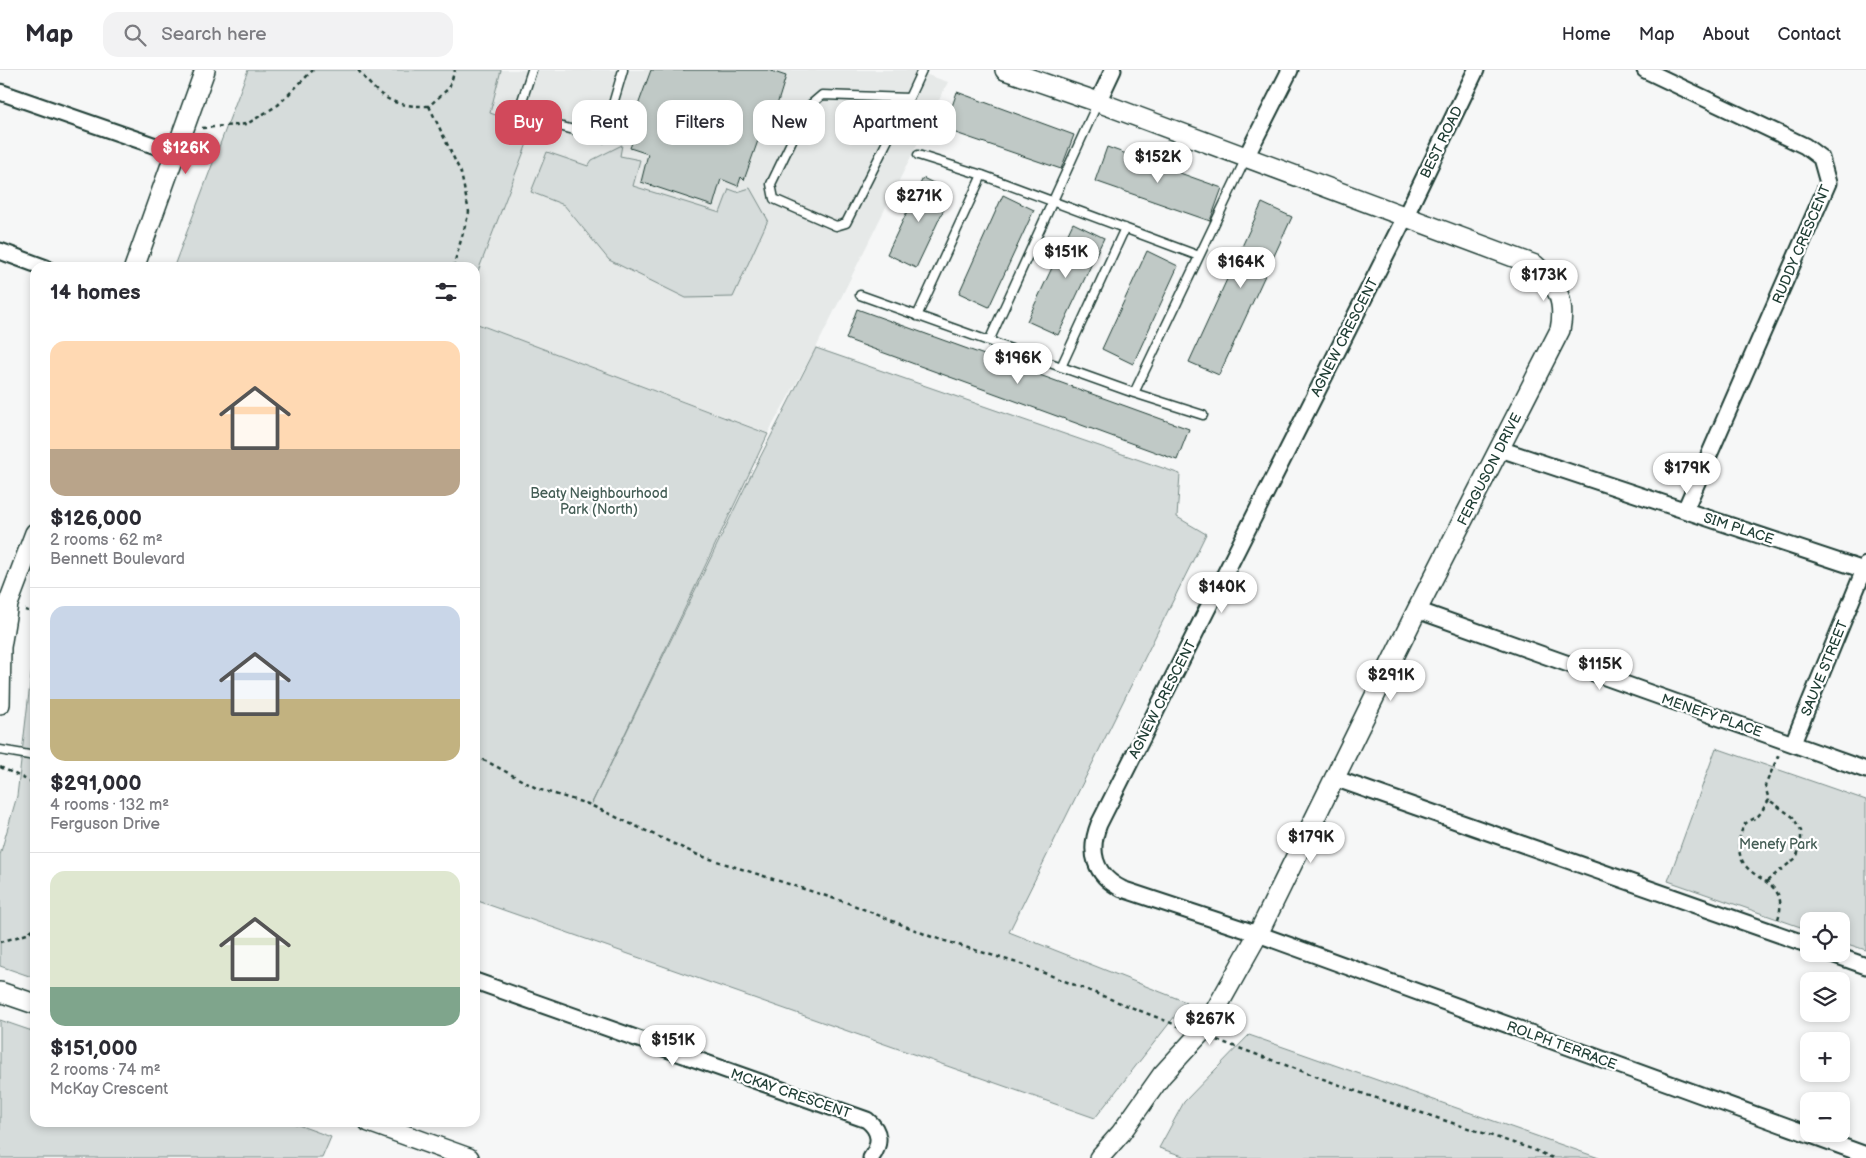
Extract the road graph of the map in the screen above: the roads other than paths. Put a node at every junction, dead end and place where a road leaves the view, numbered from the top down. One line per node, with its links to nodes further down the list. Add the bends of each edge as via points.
1 (205, 70): 13 (street)
2 (532, 70): 3 (lane, via 519,110 530,118 603,138)
3 (623, 70)
4 (922, 70): 11 (lane)
5 (1005, 70): 12 (street, FERGUSON DRIVE)
6 (1114, 70): 12 (street)
7 (1290, 70): 15 (street)
8 (1476, 70): 18 (street, BEST ROAD)
9 (1645, 70): 31 (street, RUDDY CRESCENT, via 1805,146 1821,158 1828,183)
10 (0, 92): 13 (street)
11 (909, 98): 11 (lane, via 846,224 836,226 774,199 771,184 808,107 822,94)
12 (1098, 102): 15 (street, FERGUSON DRIVE); 17 (lane)
13 (176, 153): 23 (street)
14 (918, 155): 16 (lane)
15 (1246, 157): 18 (street, FERGUSON DRIVE); 21 (lane)
16 (982, 175): 17 (lane); 25 (lane)
17 (1052, 201): 19 (lane); 26 (lane)
18 (1406, 215): 30 (street, FERGUSON DRIVE, via 1535,265 1549,277 1560,297 1563,315 1560,330); 41 (street, AGNEW CRESCENT, via 1093,840 1094,855 1109,882)
19 (1125, 228): 21 (lane); 27 (lane)
20 (0, 251): 22 (street)
21 (1199, 256): 28 (lane)
22 (30, 262)
23 (136, 262)
24 (860, 295): 25 (lane)
25 (917, 316): 26 (lane)
26 (989, 342): 27 (lane)
27 (1061, 367): 28 (lane)
28 (1134, 394): 29 (lane)
29 (1203, 415)
30 (1500, 448): 31 (street, SIM PLACE); 34 (street, FERGUSON DRIVE)
31 (1685, 510): 33 (street, SIM PLACE)
32 (30, 546): 35 (street, via 8,604 1,648)
33 (1865, 567): 36 (street, SAUVE STREET)
34 (1417, 610): 36 (street, MENEFY PLACE); 40 (street, FERGUSON DRIVE)
35 (0, 704)
36 (1789, 742): 39 (street, MENEFY PLACE)
37 (0, 750): 38 (lane)
38 (30, 755)
39 (1866, 770)
40 (1334, 778): 41 (street, FERGUSON DRIVE); 42 (street)
41 (1258, 934): 49 (street, ROLPH TERRACE); 52 (street, FERGUSON DRIVE, via 1206,1026 1162,1075)
42 (1800, 942)
43 (1850, 960): 44 (street)
44 (1866, 966)
45 (480, 983): 51 (street, MCKAY CRESCENT, via 867,1120 879,1135 878,1148)
46 (0, 992): 47 (street)
47 (30, 1002)
48 (397, 1127): 50 (street)
49 (1866, 1155)
50 (469, 1158)
51 (871, 1158)
52 (1099, 1158)

